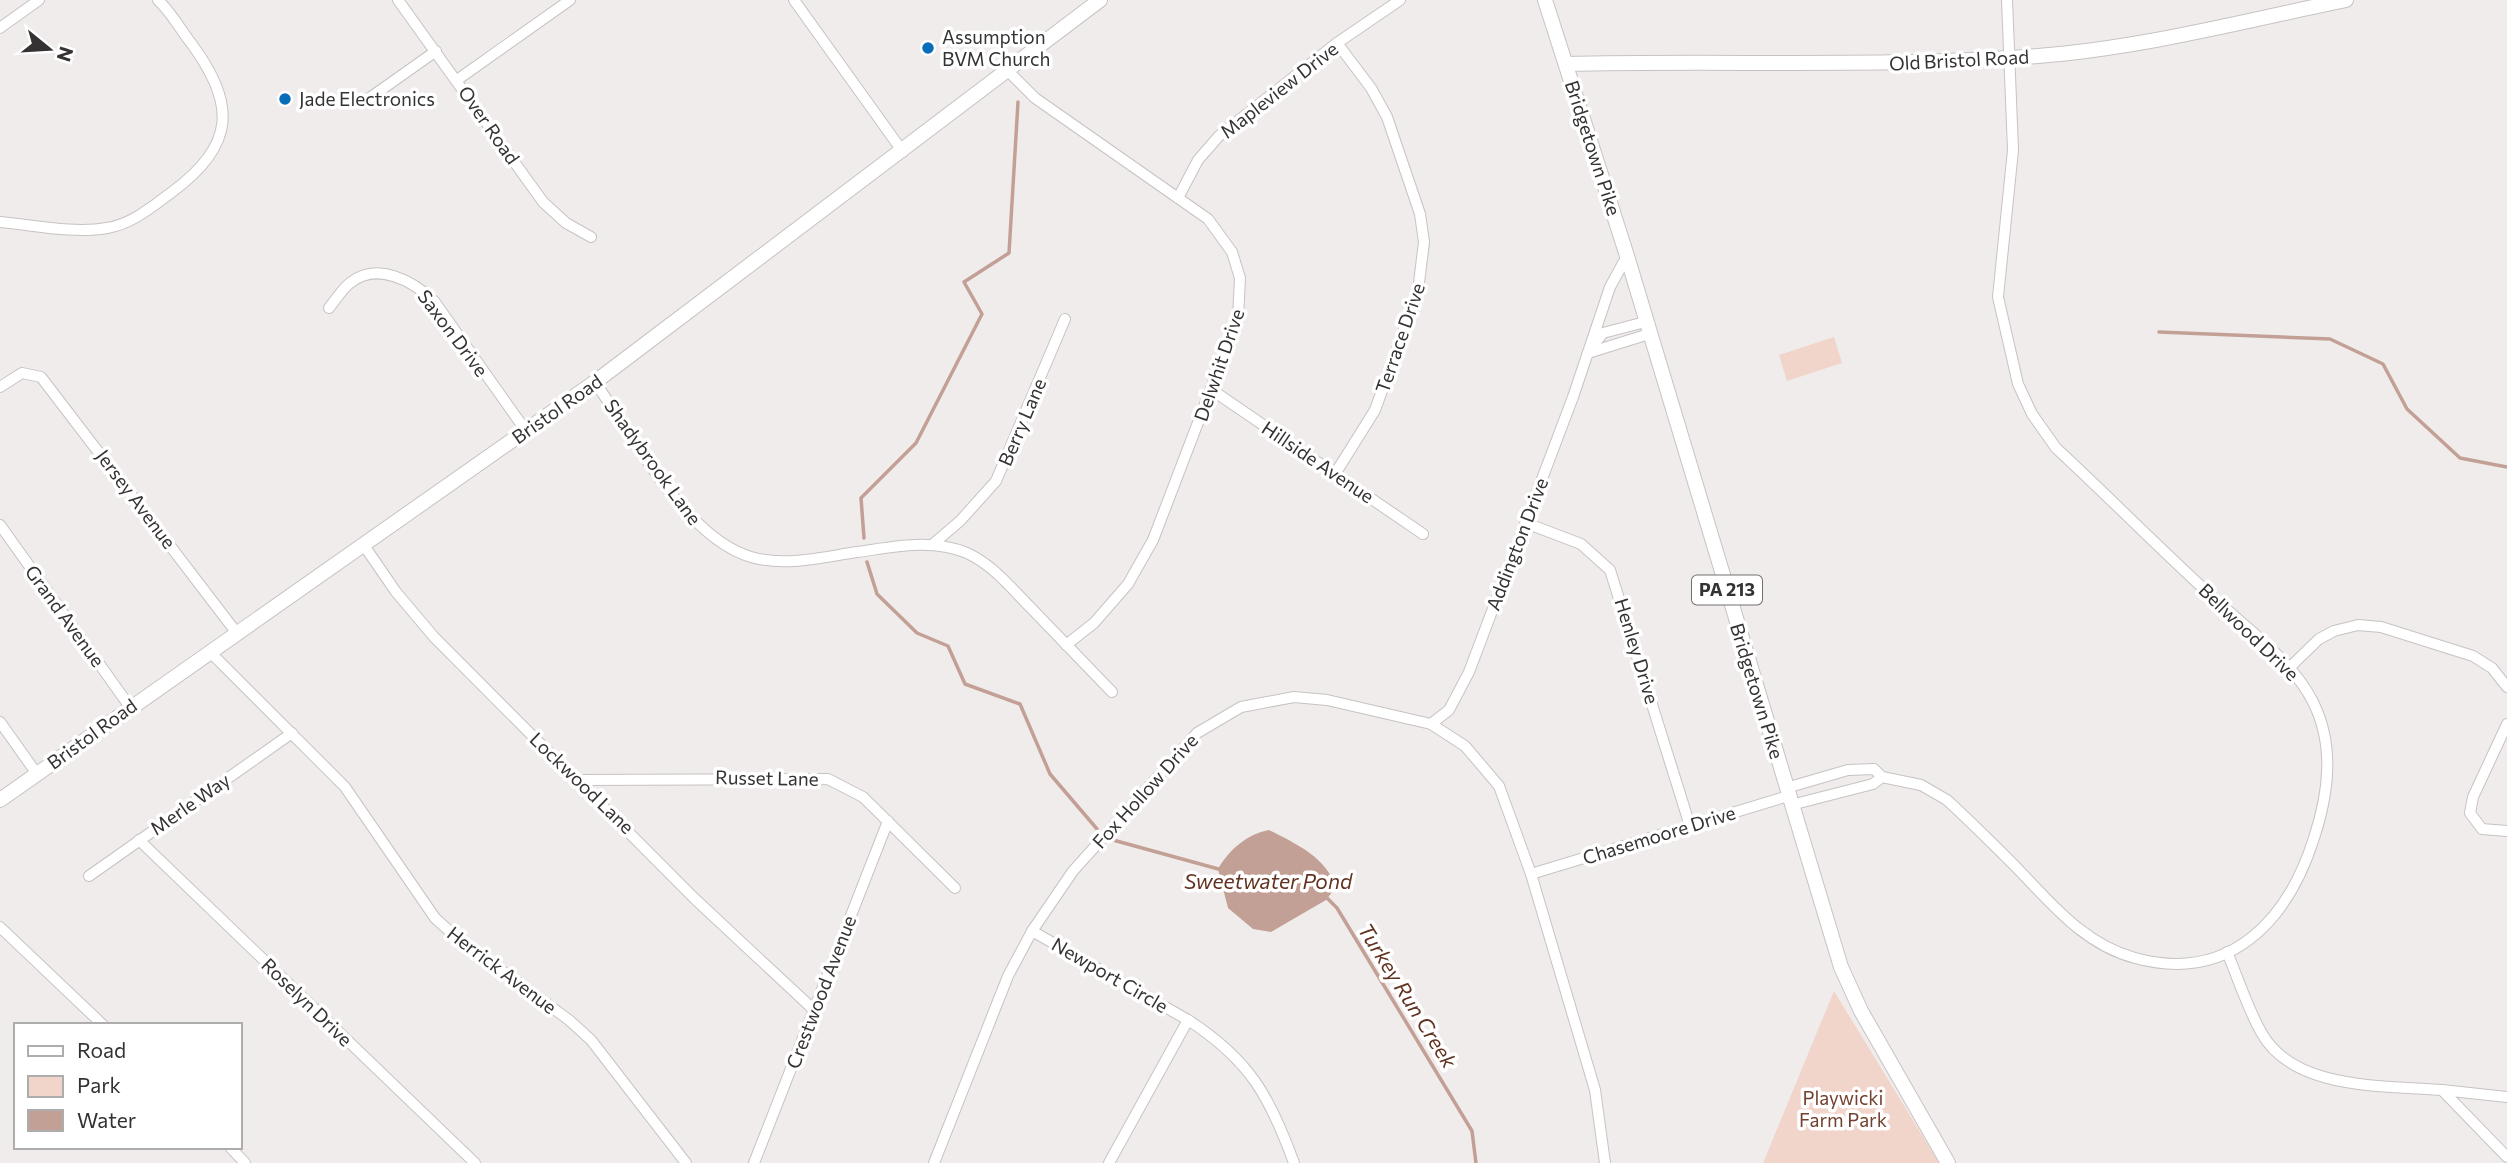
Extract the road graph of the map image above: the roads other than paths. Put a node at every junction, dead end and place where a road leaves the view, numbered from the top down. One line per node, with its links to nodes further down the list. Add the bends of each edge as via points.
1 (39, 0): 11 (street)
2 (158, 0): 21 (street, via 209,68 221,95 221,130 203,167 145,212 118,226 94,229)
3 (398, 0): 13 (street, Over Road)
4 (570, 0): 17 (street)
5 (794, 0): 19 (street)
6 (1100, 0): 16 (main road, Bristol Road)
7 (1400, 0): 12 (street, Mapleview Drive)
8 (1545, 0): 15 (main road, Bridgetown Pike / PA 213)
9 (2007, 0): 14 (street, Bellwood Drive)
10 (2346, 0): 14 (main road, Old Bristol Road, via 2112,48)
11 (0, 28)
12 (1337, 43): 20 (street, Mapleview Drive, via 1219,136 1198,160); 32 (street, Terrace Drive, via 1387,117 1420,214 1424,242 1418,291 1374,410)
13 (436, 51): 17 (street, Over Road); 18 (street)
14 (2010, 58): 15 (main road, Old Bristol Road, via 1828,65); 41 (street, Bellwood Drive, via 2013,150 1998,297 2022,395 2056,448)
15 (1566, 64): 23 (main road, Bridgetown Pike / PA 213)
16 (1008, 71): 19 (main road, Bristol Road); 20 (street, Delwhit Drive, via 1035,98)
17 (457, 80): 22 (street, Over Road, via 543,202)
18 (371, 97)
19 (903, 152): 28 (main road, Bristol Road)
20 (1178, 198): 30 (street, Delwhit Drive, via 1217,229 1232,252 1240,278 1238,318)
21 (0, 222)
22 (591, 237)
23 (1627, 256): 26 (main road, Bridgetown Pike / PA 213); 27 (street, Addington Drive, via 1610,287)
24 (329, 309): 31 (street, Saxon Drive, via 350,283 366,275 401,277 417,285 434,301)
25 (1065, 319): 37 (street, Berry Lane, via 996,481)
26 (1647, 328): 27 (street, Addington Drive, via 1603,333); 52 (main road, Bridgetown Pike / PA 213)
27 (1588, 353): 33 (street, Addington Drive)
28 (595, 382): 31 (main road, Bristol Road); 37 (street, Shadybrook Lane, via 684,510 735,551 769,560 803,560)
29 (0, 387): 38 (street, Jersey Avenue, via 15,376 30,373 41,377)
30 (1212, 390): 32 (street, Hillside Avenue); 39 (street, Delwhit Drive, via 1137,570 1106,611)
31 (526, 431): 36 (main road, Bristol Road)
32 (1335, 474): 35 (street, Hillside Avenue)
33 (1525, 523): 46 (street, Addington Drive, via 1469,672 1449,710); 55 (street, Henley Drive, via 1581,544 1610,569)
34 (0, 525): 44 (street, Grand Avenue)
35 (1423, 534)
36 (363, 544): 38 (main road, Bristol Road); 51 (street, Lockwood Lane, via 414,615)
37 (933, 544): 39 (street, Shadybrook Lane, via 969,554 993,570)
38 (236, 632): 40 (main road, Bristol Road)
39 (1066, 645): 43 (street, Shadybrook Lane)
40 (209, 651): 44 (main road, Bristol Road); 48 (street, Herrick Avenue)
41 (2289, 668): 42 (street, via 2334,631 2358,625 2381,627 2473,656 2493,668); 63 (street, Bellwood Drive, via 2318,713 2327,754 2326,797 2305,867 2291,896 2261,931)
42 (2507, 687)
43 (1112, 692)
44 (130, 707): 49 (main road, Bristol Road)
45 (0, 722): 49 (street)
46 (1431, 724): 58 (street, Fox Hollow Drive, via 1465,746 1499,786); 62 (street, Fox Hollow Drive, via 1294,697 1262,701 1221,716 1169,761 1073,871)
47 (2507, 724): 56 (street, via 2470,813 2482,829)
48 (292, 733): 57 (street, Merle Way); 73 (street, Herrick Avenue, via 356,799 435,918 586,1035)
49 (37, 774): 53 (main road, Bristol Road)
50 (1882, 777): 52 (street, via 1873,784); 52 (street, Bellwood Drive, via 1874,769 1855,769); 63 (street, Bellwood Drive, via 1921,785 1947,800 2065,918 2104,947 2136,959 2172,963)
51 (578, 780): 54 (street, Russet Lane, via 815,777 852,789); 64 (street, Lockwood Lane, via 695,899)
52 (1788, 796): 55 (street, Chasemoore Drive); 79 (main road, Bridgetown Pike / PA 213, via 1841,967 1861,1011)
53 (0, 800)
54 (888, 821): 60 (street, Russet Lane); 64 (street, Crestwood Avenue)
55 (1690, 826): 58 (street, Chasemoore Drive)
56 (2507, 831)
57 (139, 840): 59 (street, Merle Way); 72 (street, Roselyn Drive)
58 (1531, 874): 78 (street, Fox Hollow Drive, via 1595,1090)
59 (89, 876)
60 (955, 888)
61 (0, 926): 66 (street)
62 (1032, 930): 65 (street, Newport Circle); 75 (street, Fox Hollow Drive, via 1008,976)
63 (2227, 952): 67 (street, via 2262,1034 2303,1072)
64 (814, 1010): 74 (street, Crestwood Avenue)
65 (1188, 1020): 76 (street, Newport Circle); 77 (street, Newport Circle, via 1229,1051 1261,1088 1283,1129)
66 (101, 1023)
67 (2442, 1090): 68 (street); 70 (street)
68 (2507, 1097)
69 (232, 1149): 71 (street)
70 (2507, 1157)
71 (245, 1163)
72 (475, 1163)
73 (685, 1163)
74 (754, 1163)
75 (934, 1163)
76 (1109, 1163)
77 (1294, 1163)
78 (1605, 1163)
79 (1948, 1163)

